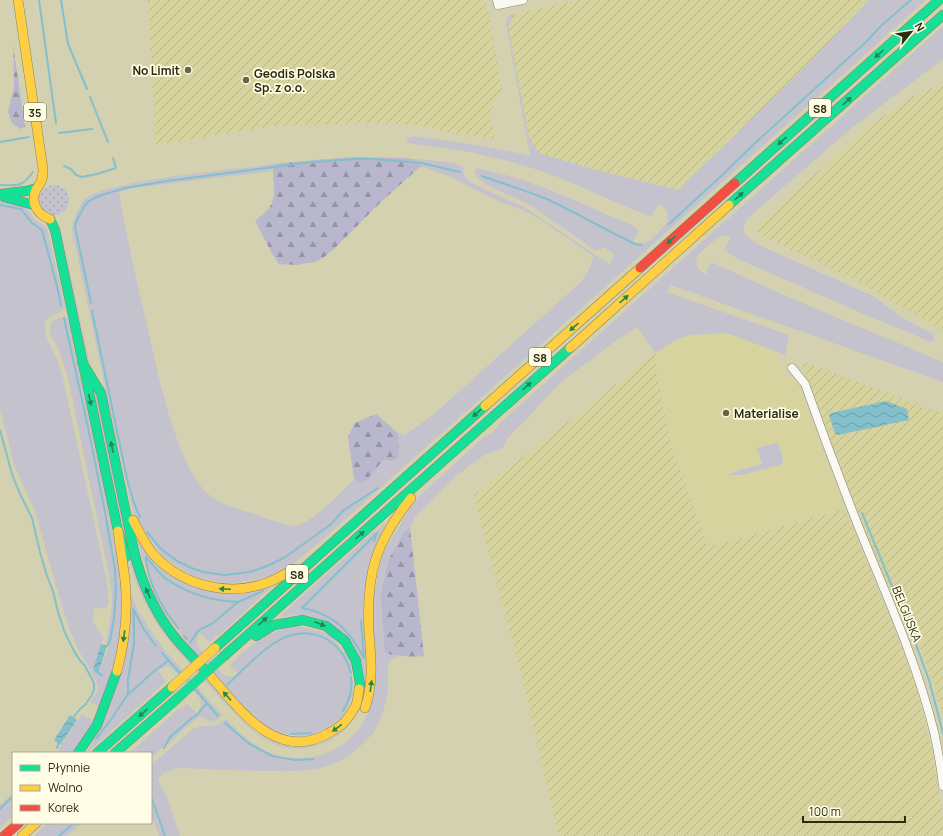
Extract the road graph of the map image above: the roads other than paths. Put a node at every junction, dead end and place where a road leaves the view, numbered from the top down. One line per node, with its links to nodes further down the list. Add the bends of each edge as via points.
1 (18, 0): 7 (main road, 35)
2 (25, 0): 7 (main road, 35)
3 (497, 0): 4 (street, via 498,5)
4 (523, 0)
5 (939, 0): 15 (main road, S8, one-way to 15)
6 (943, 15): 13 (main road, S8, one-way to 6)
7 (24, 40): 8 (main road, 35, via 43,169 41,184)
8 (37, 188): 9 (main road); 10 (main road, 35)
9 (0, 195): 10 (main road)
10 (34, 205): 11 (main road, via 40,214 50,219 55,230)
11 (82, 362): 14 (main road, one-way to 11, via 101,393); 16 (main road, one-way to 16)
12 (792, 368): 25 (street, BELGIJSKA, via 805,384 857,524 904,636 934,733)
13 (436, 468): 18 (main road, S8, one-way to 13); 21 (main road, one-way to 13, via 372,677 369,588 375,561 396,519)
14 (121, 485): 15 (main road, one-way to 14, via 358,514 289,572 249,588 221,589 182,578 151,552 134,525); 18 (main road, one-way to 14, via 273,626 302,620 320,623 342,638 355,656 360,680 357,702 349,718 337,729 311,741 279,739 248,719 170,632 155,609 137,564)
15 (379, 500): 23 (main road, S8, one-way to 23, bridge)
16 (117, 527): 17 (main road); 22 (main road, one-way to 22, via 126,603 122,650 97,725)
17 (135, 590)
18 (223, 657): 24 (main road, S8, bridge)
19 (188, 666): 20 (main road)
20 (203, 684)
21 (362, 715)
22 (79, 752)
23 (98, 752)
24 (116, 752)
25 (943, 786)
26 (18, 824): 28 (main road)
27 (35, 824): 29 (main road)
28 (4, 836)
29 (22, 836)

